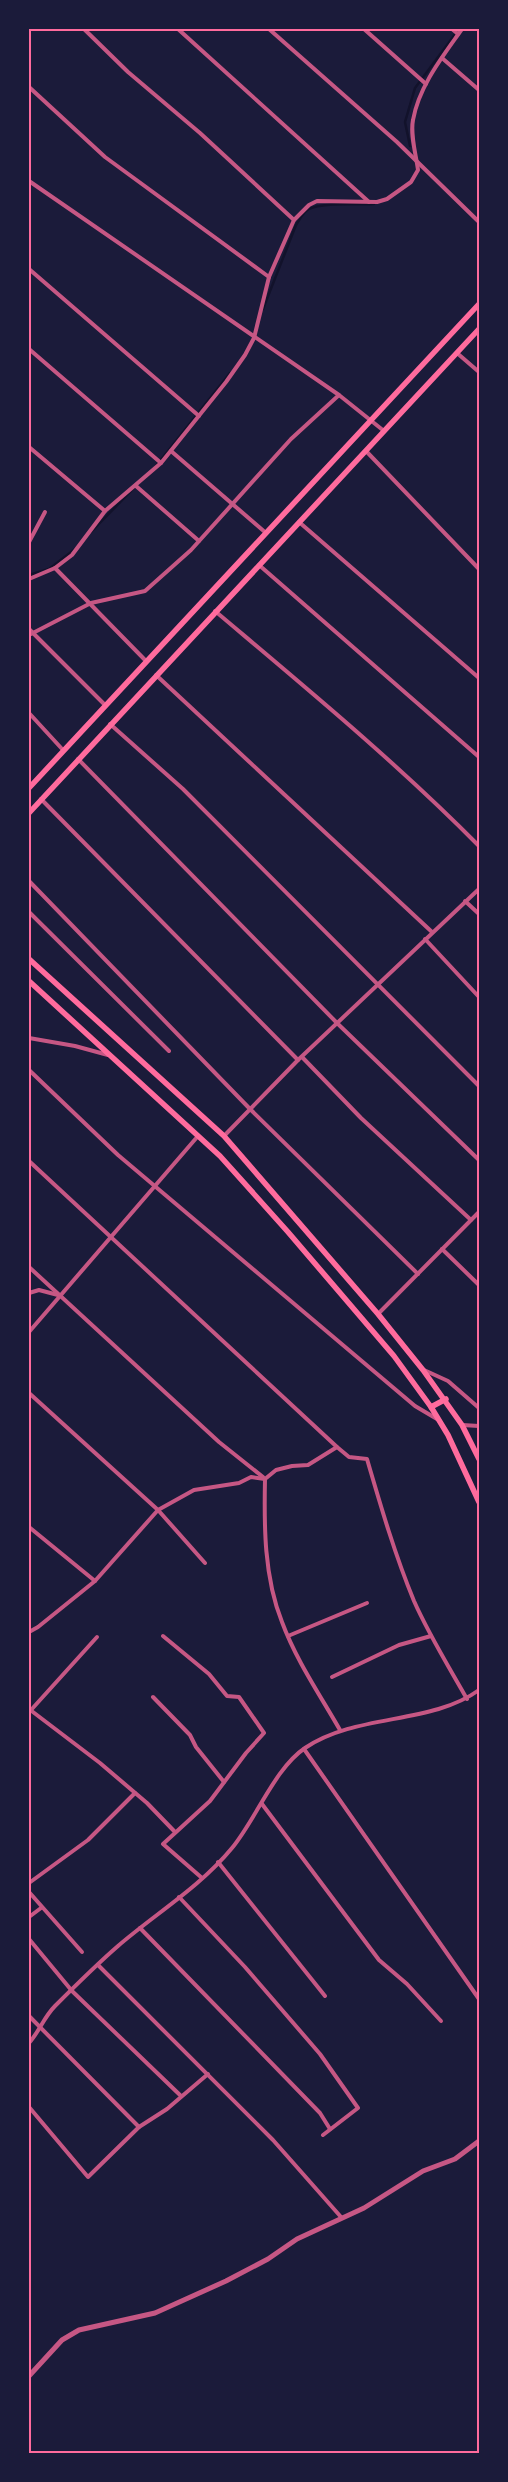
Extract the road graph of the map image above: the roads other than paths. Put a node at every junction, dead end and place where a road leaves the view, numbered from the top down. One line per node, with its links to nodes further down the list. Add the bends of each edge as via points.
1 (84, 29): 15 (street)
2 (178, 29): 14 (street)
3 (269, 29): 12 (street)
4 (364, 29): 9 (street)
5 (452, 29): 7 (street)
6 (462, 29): 7 (street)
7 (458, 34): 8 (street)
8 (442, 58): 9 (street); 11 (street)
9 (426, 84): 12 (street, via 412,122)
10 (29, 87): 18 (street, via 105,157)
11 (479, 90)
12 (417, 161): 14 (street, via 418,170 411,182 386,199); 16 (street)
13 (29, 181): 21 (street)
14 (369, 202): 15 (street, via 317,201)
15 (294, 220): 18 (street)
16 (479, 222)
17 (29, 269): 26 (street)
18 (269, 277): 21 (street)
19 (479, 304): 27 (main road)
20 (479, 328): 23 (main road)
21 (254, 338): 25 (street); 26 (street)
22 (29, 349): 32 (street)
23 (457, 352): 24 (street); 28 (main road)
24 (479, 372)
25 (339, 395): 27 (street); 34 (street, via 291,439)
26 (199, 416): 30 (street)
27 (372, 420): 28 (street); 38 (main road)
28 (384, 431): 31 (main road)
29 (29, 447): 35 (street)
30 (171, 450): 32 (street); 34 (street)
31 (366, 451): 37 (main road); 43 (street)
32 (161, 463): 33 (street)
33 (136, 486): 35 (street); 39 (street)
34 (233, 504): 38 (street); 39 (street)
35 (106, 511): 42 (street, via 72,555)
36 (45, 512): 40 (street)
37 (299, 522): 41 (main road); 51 (street)
38 (266, 532): 49 (main road)
39 (200, 541): 45 (street, via 145,591)
40 (29, 542)
41 (259, 565): 46 (main road); 56 (street)
42 (55, 568): 44 (street); 45 (street)
43 (479, 569)
44 (29, 579)
45 (91, 603): 48 (street); 49 (street)
46 (215, 611): 50 (main road); 61 (street, via 330,708)
47 (29, 629): 48 (street)
48 (30, 634): 52 (street)
49 (146, 660): 52 (main road)
50 (156, 675): 54 (main road); 67 (street)
51 (479, 678)
52 (105, 705): 55 (main road)
53 (29, 713): 55 (street)
54 (110, 724): 57 (main road); 71 (street, via 183,788)
55 (63, 750): 58 (main road)
56 (479, 757)
57 (78, 759): 59 (main road); 73 (street)
58 (29, 788)
59 (41, 799): 60 (main road); 77 (street)
60 (29, 813)
61 (479, 846)
62 (29, 880): 80 (street)
63 (479, 889): 64 (street)
64 (465, 901): 66 (street); 67 (street)
65 (29, 912): 75 (street)
66 (479, 914)
67 (432, 932): 68 (street)
68 (425, 939): 71 (street); 72 (street)
69 (29, 959): 82 (main road)
70 (29, 981): 76 (main road)
71 (377, 984): 73 (street); 79 (street)
72 (479, 997)
73 (338, 1024): 77 (street); 83 (street)
74 (29, 1038): 76 (street)
75 (169, 1051)
76 (113, 1056): 81 (main road)
77 (300, 1059): 80 (street); 87 (street)
78 (29, 1070): 85 (street, via 79,1120)
79 (479, 1086)
80 (250, 1109): 82 (street); 91 (street)
81 (198, 1136): 85 (street); 100 (main road, via 248,1186 394,1356)
82 (224, 1136): 95 (main road)
83 (479, 1160)
84 (29, 1161): 88 (street)
85 (154, 1186): 88 (street); 102 (street, via 415,1406)
86 (479, 1212): 87 (street)
87 (471, 1220): 89 (street)
88 (109, 1237): 94 (street); 105 (street)
89 (442, 1249): 91 (street); 92 (street)
90 (29, 1267): 94 (street)
91 (418, 1274): 95 (street)
92 (479, 1285)
93 (29, 1293): 94 (street, via 39,1290)
94 (60, 1296): 96 (street); 107 (street, via 219,1442)
95 (378, 1314): 97 (main road)
96 (29, 1332)
97 (423, 1370): 99 (main road); 101 (street, via 448,1381)
98 (29, 1393): 109 (street)
99 (446, 1399): 100 (main road); 103 (main road)
100 (431, 1407): 102 (main road)
101 (479, 1408)
102 (439, 1420): 108 (main road)
103 (462, 1424): 104 (street); 106 (main road)
104 (479, 1426)
105 (337, 1447): 107 (street, via 308,1465 276,1470); 117 (street, via 349,1457 367,1459 396,1555)
106 (479, 1459)
107 (265, 1479): 109 (street, via 252,1477 239,1483 194,1490); 116 (street, via 264,1525 272,1589)
108 (479, 1502)
109 (158, 1510): 111 (street); 112 (street)
110 (29, 1527): 112 (street)
111 (205, 1563)
112 (94, 1581): 114 (street)
113 (367, 1603): 116 (street)
114 (29, 1632)
115 (163, 1636): 126 (street, via 209,1674 227,1696 239,1697 264,1733)
116 (288, 1636): 124 (street)
117 (431, 1636): 119 (street, via 399,1645); 122 (street)
118 (97, 1637): 123 (street)
119 (332, 1677)
120 (479, 1690): 122 (street)
121 (153, 1698): 126 (street, via 190,1735)
122 (467, 1699): 124 (street)
123 (30, 1709): 127 (street)
124 (340, 1730): 125 (street)
125 (304, 1748): 128 (street, via 283,1768); 143 (street)
126 (224, 1782): 129 (street, via 210,1801)
127 (135, 1793): 129 (street); 132 (street, via 88,1840)
128 (262, 1804): 130 (street, via 232,1848); 145 (street, via 379,1960 407,1984)
129 (175, 1832): 131 (street, via 163,1844)
130 (218, 1862): 131 (street); 142 (street)
131 (202, 1878): 134 (street)
132 (29, 1883)
133 (29, 1892): 135 (street)
134 (179, 1897): 137 (street); 152 (street, via 320,2054 358,2108)
135 (41, 1908): 136 (street); 139 (street)
136 (29, 1917)
137 (140, 1928): 140 (street); 152 (street, via 320,2113)
138 (29, 1939): 141 (street)
139 (82, 1952)
140 (98, 1965): 141 (street); 148 (street)
141 (72, 1991): 146 (street, via 54,2007); 149 (street)
142 (325, 1996)
143 (479, 1999)
144 (29, 2016): 146 (street)
145 (440, 2021)
146 (40, 2027): 147 (street); 151 (street)
147 (29, 2043)
148 (208, 2074): 149 (street); 155 (street)
149 (180, 2095): 151 (street, via 167,2109)
150 (29, 2107): 151 (street, via 88,2177)
151 (139, 2127)
152 (330, 2129): 153 (street)
153 (323, 2135)
154 (479, 2141): 155 (street, via 455,2159 423,2171 364,2208)
155 (342, 2217): 156 (street, via 260,2263 184,2300 155,2312 79,2330 62,2340)
156 (29, 2376)

